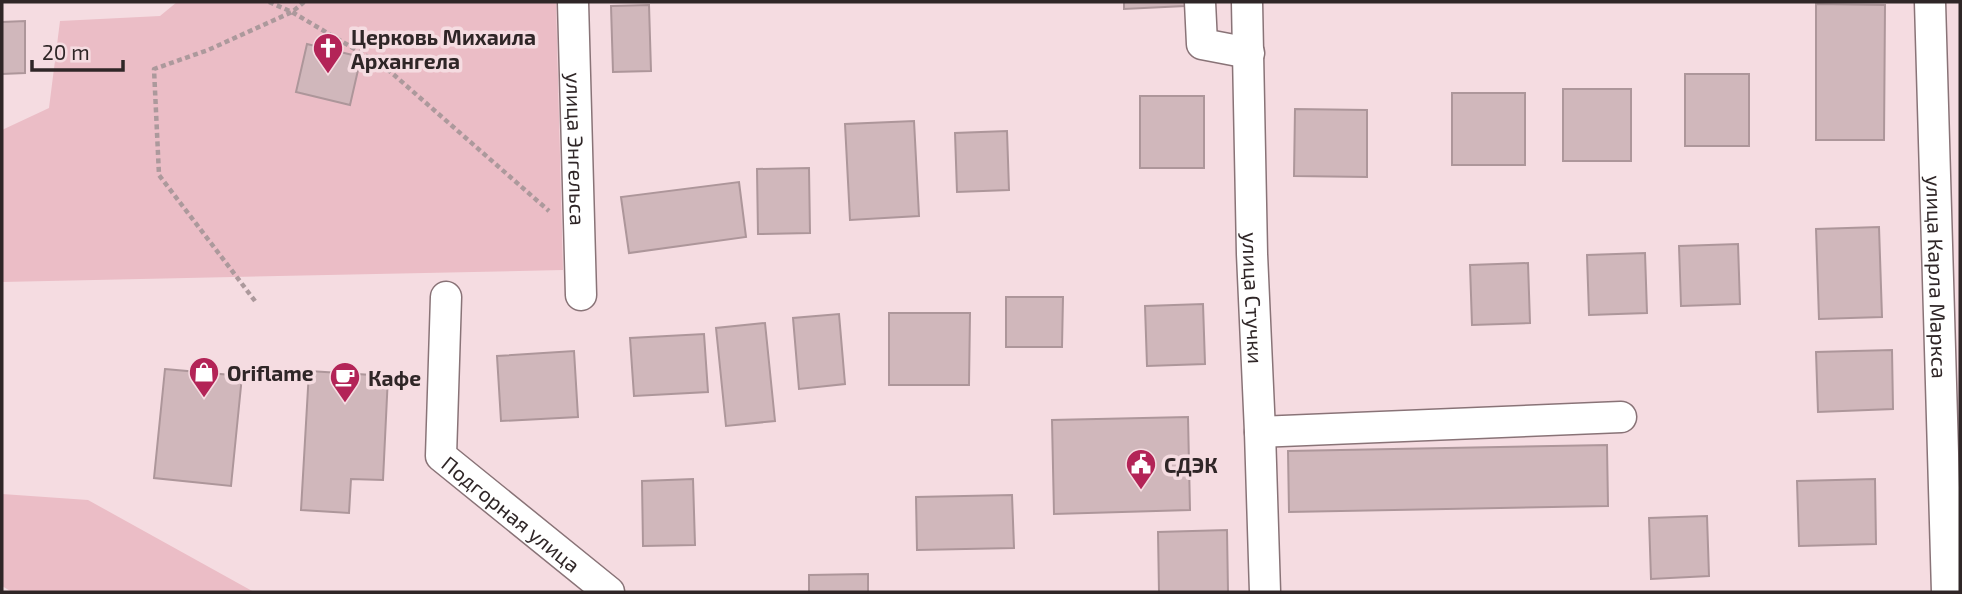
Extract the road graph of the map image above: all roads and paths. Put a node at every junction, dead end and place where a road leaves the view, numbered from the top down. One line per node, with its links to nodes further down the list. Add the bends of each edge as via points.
1 (269, 2): 7 (path)
2 (304, 2): 7 (path)
3 (573, 2): 9 (street, улица Энгельса)
4 (1200, 2): 8 (street, via 1202,44)
5 (1247, 2): 8 (street, улица Стучки)
6 (1930, 2): 17 (street, улица Карла Маркса)
7 (292, 12): 9 (path, via 385,66); 12 (path, via 154,69 159,175)
8 (1249, 54): 14 (street, улица Стучки)
9 (578, 237): 10 (street, улица Энгельса)
10 (581, 295)
11 (446, 298): 15 (street, Подгорная улица, via 441,456)
12 (256, 301)
13 (1621, 417): 14 (street)
14 (1260, 432): 16 (street, улица Стучки)
15 (609, 592)
16 (1265, 592)
17 (1947, 592)

